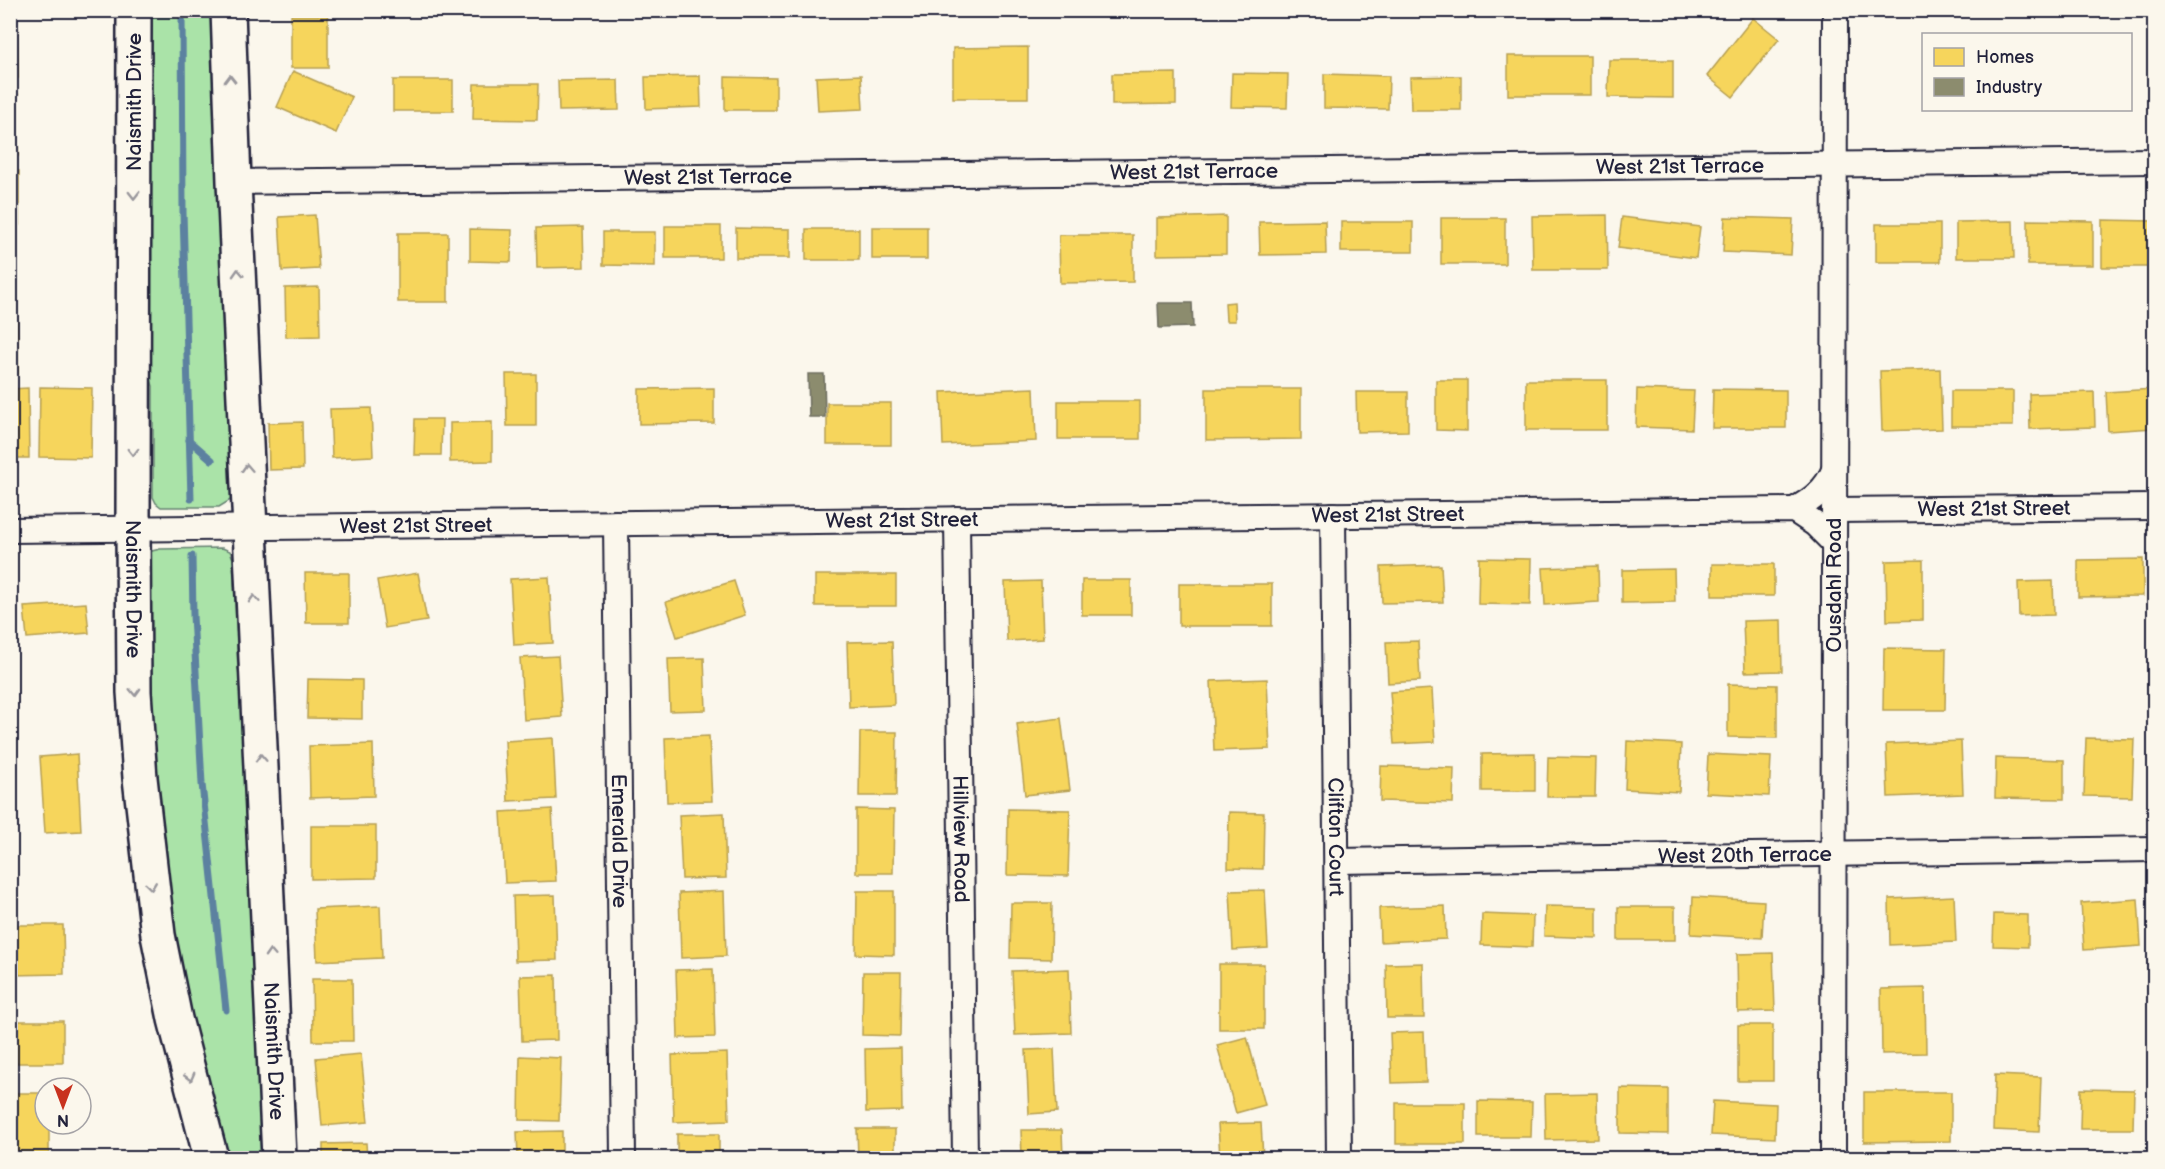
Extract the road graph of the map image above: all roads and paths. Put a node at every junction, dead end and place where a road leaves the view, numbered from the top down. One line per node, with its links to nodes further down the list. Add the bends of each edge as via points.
1 (134, 10): 15 (street, Naismith Drive, one-way to 15)
2 (228, 10): 6 (street, Naismith Drive, one-way to 2)
3 (1835, 10): 5 (street, Ousdahl Road)
4 (2154, 161): 5 (street, West 21st Terrace)
5 (1834, 164): 6 (street, West 21st Terrace); 7 (street, Ousdahl Road)
6 (234, 182): 14 (street, Naismith Drive, one-way to 6)
7 (1834, 470): 9 (street, via 1822,491); 10 (street, Ousdahl Road)
8 (2154, 507): 10 (street, West 21st Street)
9 (1794, 510): 11 (street, West 21st Street); 17 (street)
10 (1834, 510): 17 (street, Ousdahl Road)
11 (1333, 515): 12 (street, West 21st Street); 20 (street, Clifton Court)
12 (957, 519): 13 (street, West 21st Street); 24 (street, Hillview Road)
13 (616, 523): 14 (street, West 21st Street); 23 (street, Emerald Drive)
14 (250, 526): 15 (street, West 21st Street); 22 (street, Naismith Drive, one-way to 14)
15 (133, 528): 16 (street, West 21st Street); 21 (street, Naismith Drive, one-way to 21, via 134,692 148,863 175,1019)
16 (10, 530)
17 (1834, 543): 19 (street, Ousdahl Road)
18 (2154, 849): 19 (street, West 20th Terrace)
19 (1833, 854): 20 (street, West 20th Terrace); 26 (street, Ousdahl Road)
20 (1337, 861): 25 (street, Clifton Court)
21 (211, 1158)
22 (279, 1158)
23 (623, 1158)
24 (964, 1158)
25 (1339, 1158)
26 (1833, 1158)

